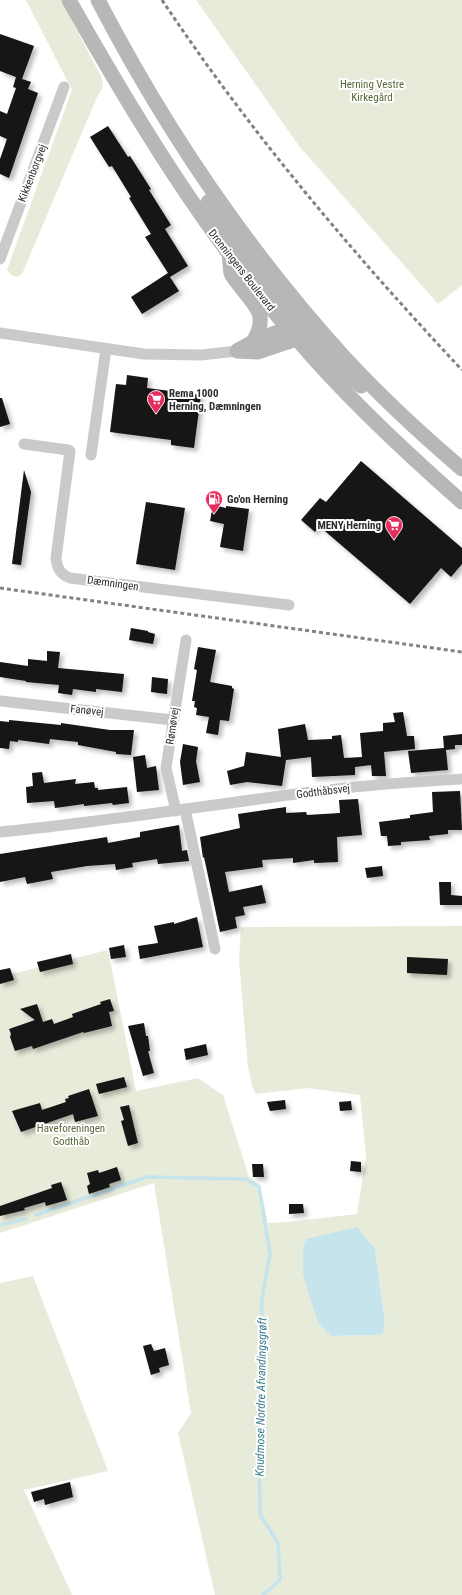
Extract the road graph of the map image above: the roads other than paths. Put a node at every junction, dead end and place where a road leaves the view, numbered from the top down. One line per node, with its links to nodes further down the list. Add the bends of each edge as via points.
1 (69, 0): 5 (main road, Dronningens Boulevard, via 118,88 195,208)
2 (98, 0): 4 (main road, Dronningens Boulevard, via 139,76)
3 (64, 87): 6 (street, Kikkenborgvej)
4 (178, 140): 8 (main road, via 197,186 221,222 295,317); 12 (main road, Dronningens Boulevard, via 255,250 314,322)
5 (229, 254): 8 (main road, Dronningens Boulevard); 9 (main road, via 231,274 261,317 260,328)
6 (0, 259)
7 (0, 333): 10 (street)
8 (295, 333): 9 (main road); 11 (main road, via 258,352); 12 (main road, via 305,332 314,338 343,371 361,386); 16 (main road, Dronningens Boulevard, via 369,416)
9 (253, 342): 11 (main road)
10 (106, 349): 11 (street, via 182,356); 14 (street)
11 (237, 351)
12 (386, 398): 15 (main road, Dronningens Boulevard)
13 (24, 444): 17 (street, Dæmningen, via 69,450 56,558 59,570 64,575 70,578)
14 (92, 455)
15 (462, 469)
16 (462, 502)
17 (289, 605)
18 (186, 640): 20 (street, Rømøvej)
19 (0, 701): 20 (street, Fanøvej)
20 (173, 720): 22 (street, Rømøvej, via 166,768)
21 (462, 779): 22 (street, Godthåbsvej, via 312,792)
22 (181, 810): 23 (street, Godthåbsvej); 24 (street)
23 (0, 832)
24 (215, 949)

